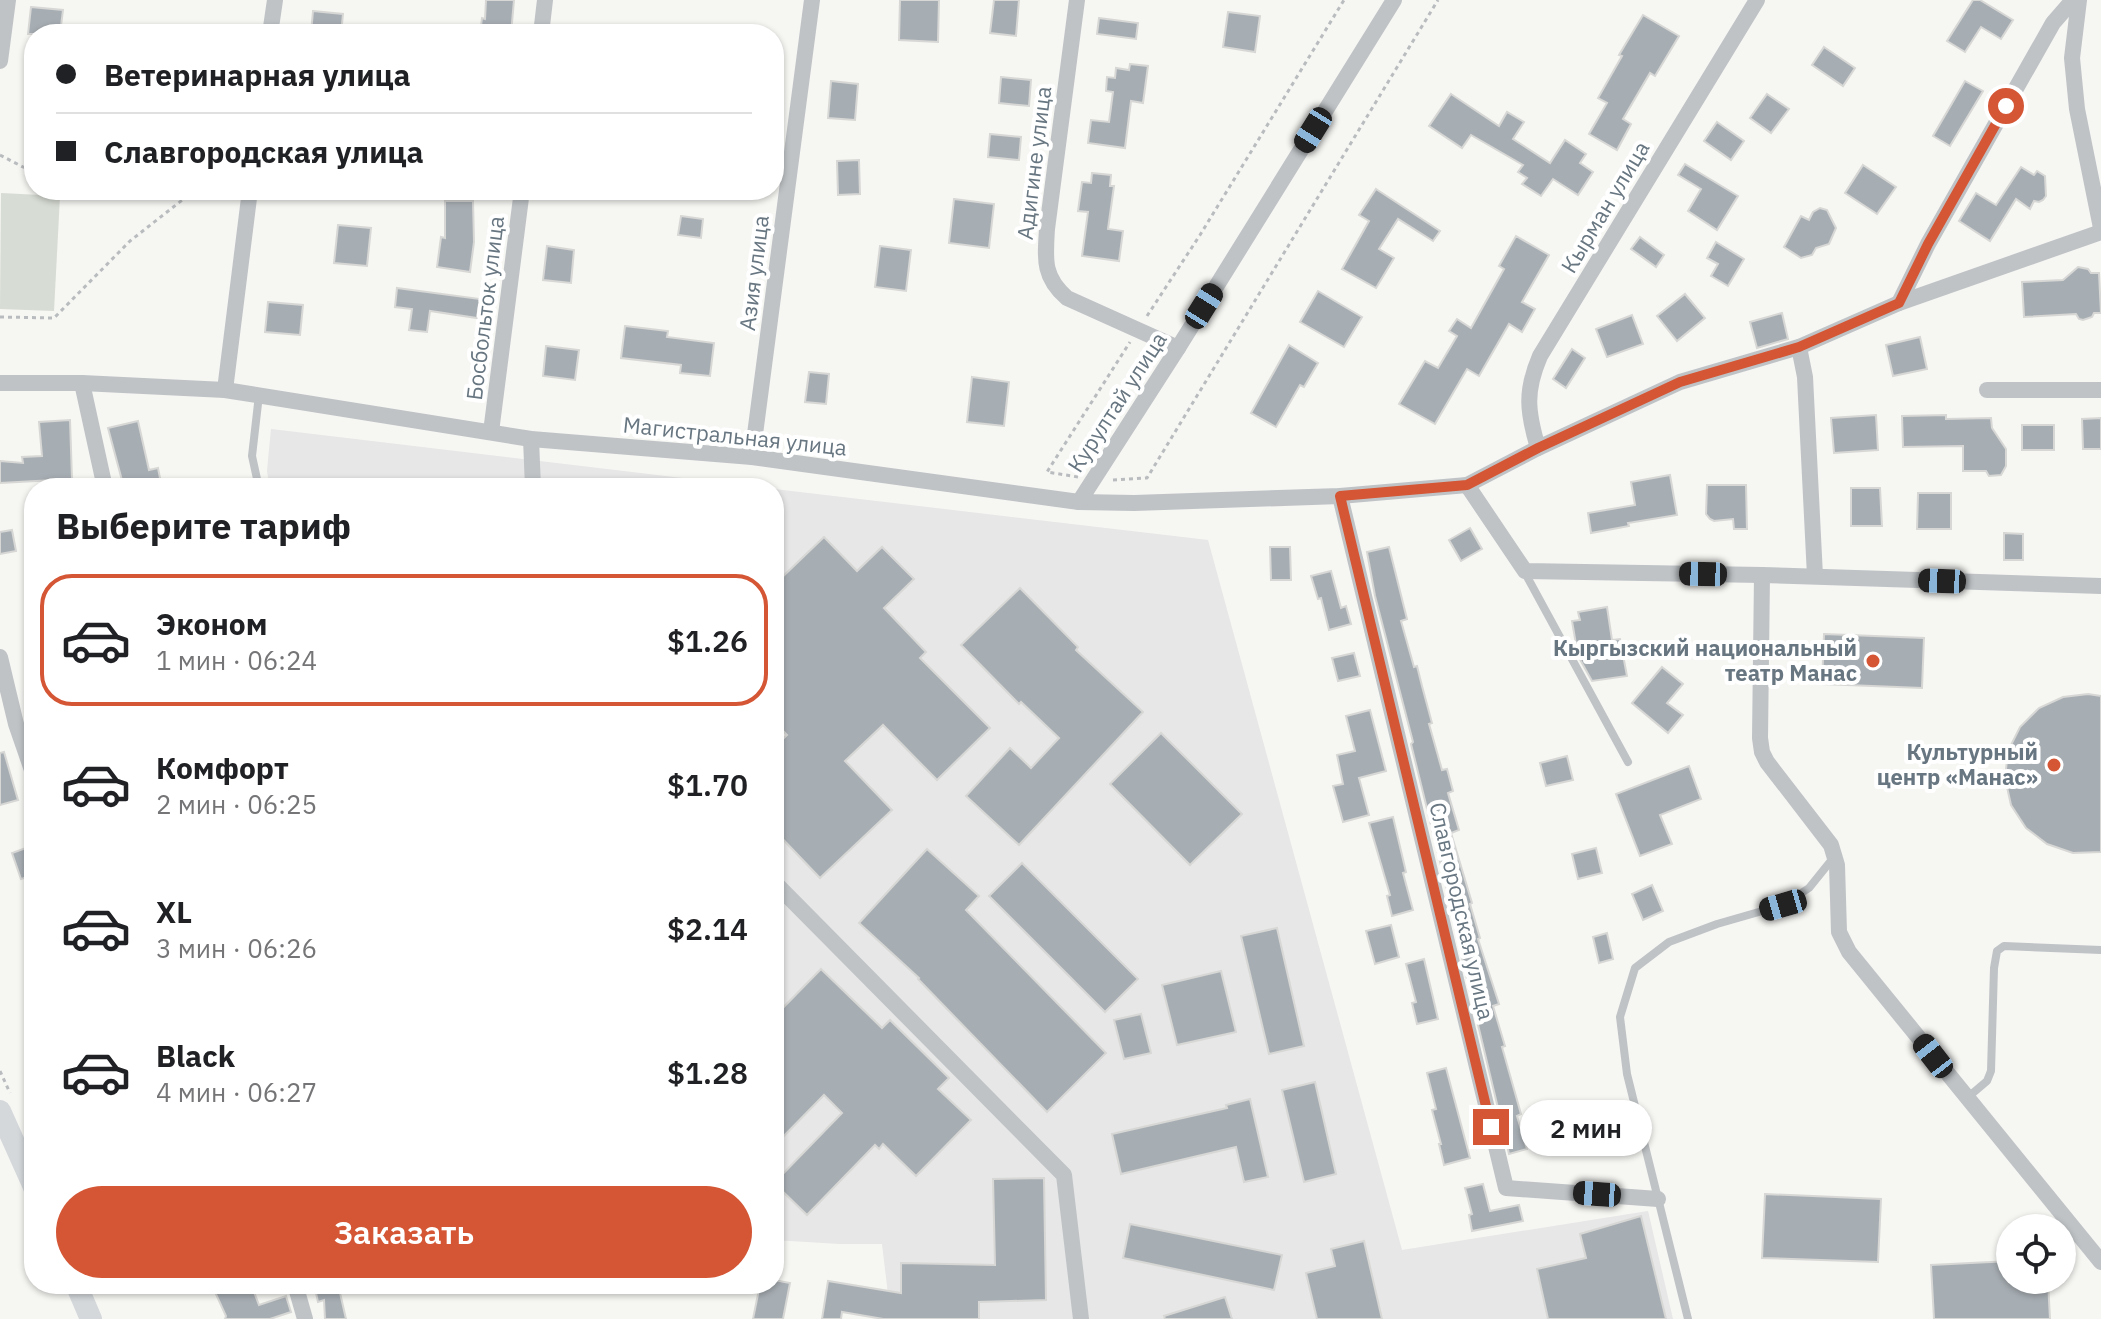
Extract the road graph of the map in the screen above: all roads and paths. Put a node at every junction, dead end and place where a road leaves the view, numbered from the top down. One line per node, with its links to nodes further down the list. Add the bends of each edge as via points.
1 (8, 0): 13 (street)
2 (275, 0): 11 (street)
3 (545, 0): 12 (street)
4 (812, 0): 34 (street, Азия улица)
5 (1077, 0): 22 (street, Адигине улица, via 1047,229 1048,275 1067,298)
6 (1344, 0): 22 (path)
7 (1394, 0): 24 (street, Курултай улица)
8 (1438, 0): 39 (path)
9 (1757, 0): 33 (street, Кырман улица, via 1540,356 1528,395)
10 (2076, 0): 19 (street, via 2072,58 2077,109); 20 (street, via 2053,23)
11 (271, 24)
12 (542, 24)
13 (0, 61)
14 (0, 155): 15 (path)
15 (24, 167)
16 (182, 200): 21 (path, via 130,241 54,318)
17 (249, 200): 27 (street)
18 (521, 200): 31 (street, Босбольток улица)
19 (2101, 230): 20 (street)
20 (1899, 303): 23 (street)
21 (0, 317)
22 (1138, 330): 24 (street, Адигине улица); 35 (path)
23 (1799, 347): 33 (street, via 1680,382); 45 (street)
24 (1178, 348): 42 (street, Курултай улица)
25 (0, 383): 26 (street, Магистральная улица)
26 (82, 383): 27 (street, Магистральная улица); 36 (street)
27 (225, 390): 30 (street, Магистральная улица)
28 (1987, 390): 29 (street)
29 (2101, 390)
30 (259, 395): 31 (street, Магистральная улица); 37 (lane, via 252,456)
31 (491, 432): 32 (street, Магистральная улица)
32 (531, 439): 34 (street, Магистральная улица); 38 (street)
33 (1538, 448): 40 (street)
34 (752, 457): 42 (street, Магистральная улица)
35 (1047, 472)
36 (103, 478)
37 (257, 478)
38 (533, 478)
39 (1147, 478)
40 (1467, 485): 41 (street, Магистральная улица); 43 (street)
41 (1340, 496): 42 (street, Магистральная улица); 56 (street, Славгородская улица, via 1506,1188)
42 (1079, 502)
43 (1525, 571): 44 (street); 49 (lane)
44 (1762, 575): 45 (street); 50 (street, via 1762,752)
45 (1815, 576): 46 (street)
46 (2101, 586)
47 (0, 657): 48 (street)
48 (24, 747)
49 (1628, 762)
50 (1835, 857): 53 (street, via 1842,940); 56 (lane, via 1809,888 1783,905 1669,942 1635,968 1620,1017 1627,1074)
51 (784, 892): 62 (street, via 1064,1175)
52 (2101, 950): 53 (lane, via 2004,946 1997,951 1991,1071)
53 (1966, 1098): 57 (street)
54 (0, 1111): 55 (main road)
55 (24, 1165)
56 (1658, 1199): 63 (lane)
57 (2101, 1262)
58 (80, 1294): 60 (main road)
59 (298, 1294): 61 (street)
60 (91, 1319)
61 (305, 1319)
62 (1081, 1319)
63 (1688, 1319)

